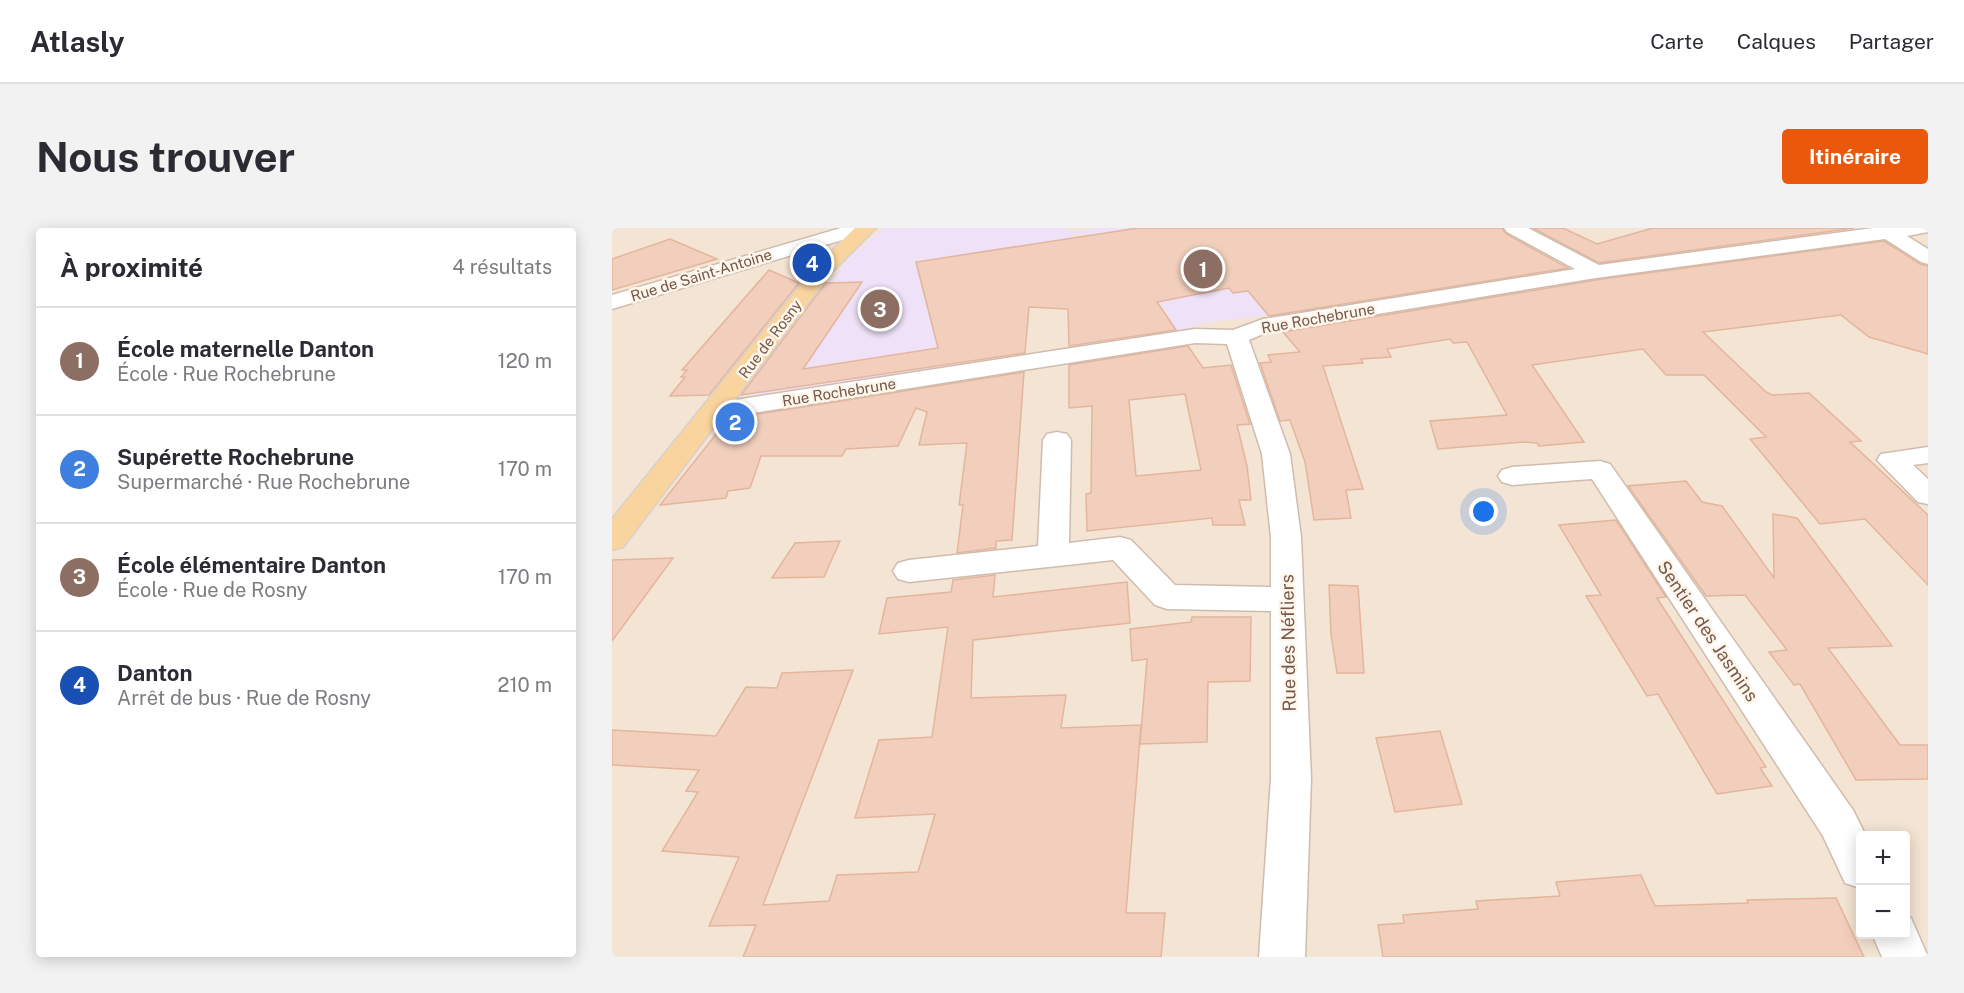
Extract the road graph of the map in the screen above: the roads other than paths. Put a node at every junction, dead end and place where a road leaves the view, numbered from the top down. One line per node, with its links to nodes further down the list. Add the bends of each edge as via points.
1 (1514, 228): 6 (street)
2 (1923, 228): 3 (street, Rue Rochebrune)
3 (1882, 230): 5 (street); 6 (street, Rue Rochebrune)
4 (863, 231): 7 (street, Rue de Saint-Antoine, via 841,234); 9 (main road, Rue de Rosny, via 823,270)
5 (1928, 258)
6 (1596, 272): 8 (street, Rue Rochebrune, via 1263,326)
7 (612, 302)
8 (1236, 337): 9 (street, Rue Rochebrune, via 1195,336); 17 (street, Rue des Néfliers, via 1276,454)
9 (715, 411): 14 (main road, Rue de Rosny)
10 (1057, 440): 15 (street)
11 (1928, 455): 13 (street, via 1891,460)
12 (1512, 477): 18 (street, Sentier des Jasmins, via 1600,470 1838,823)
13 (1928, 495)
14 (612, 540)
15 (1053, 556): 16 (street); 17 (street, via 1120,548 1167,597)
16 (909, 571)
17 (1289, 599): 20 (street, Rue des Néfliers, via 1291,778)
18 (1856, 860)
19 (1897, 939): 21 (street)
20 (1282, 957)
21 (1906, 957)

